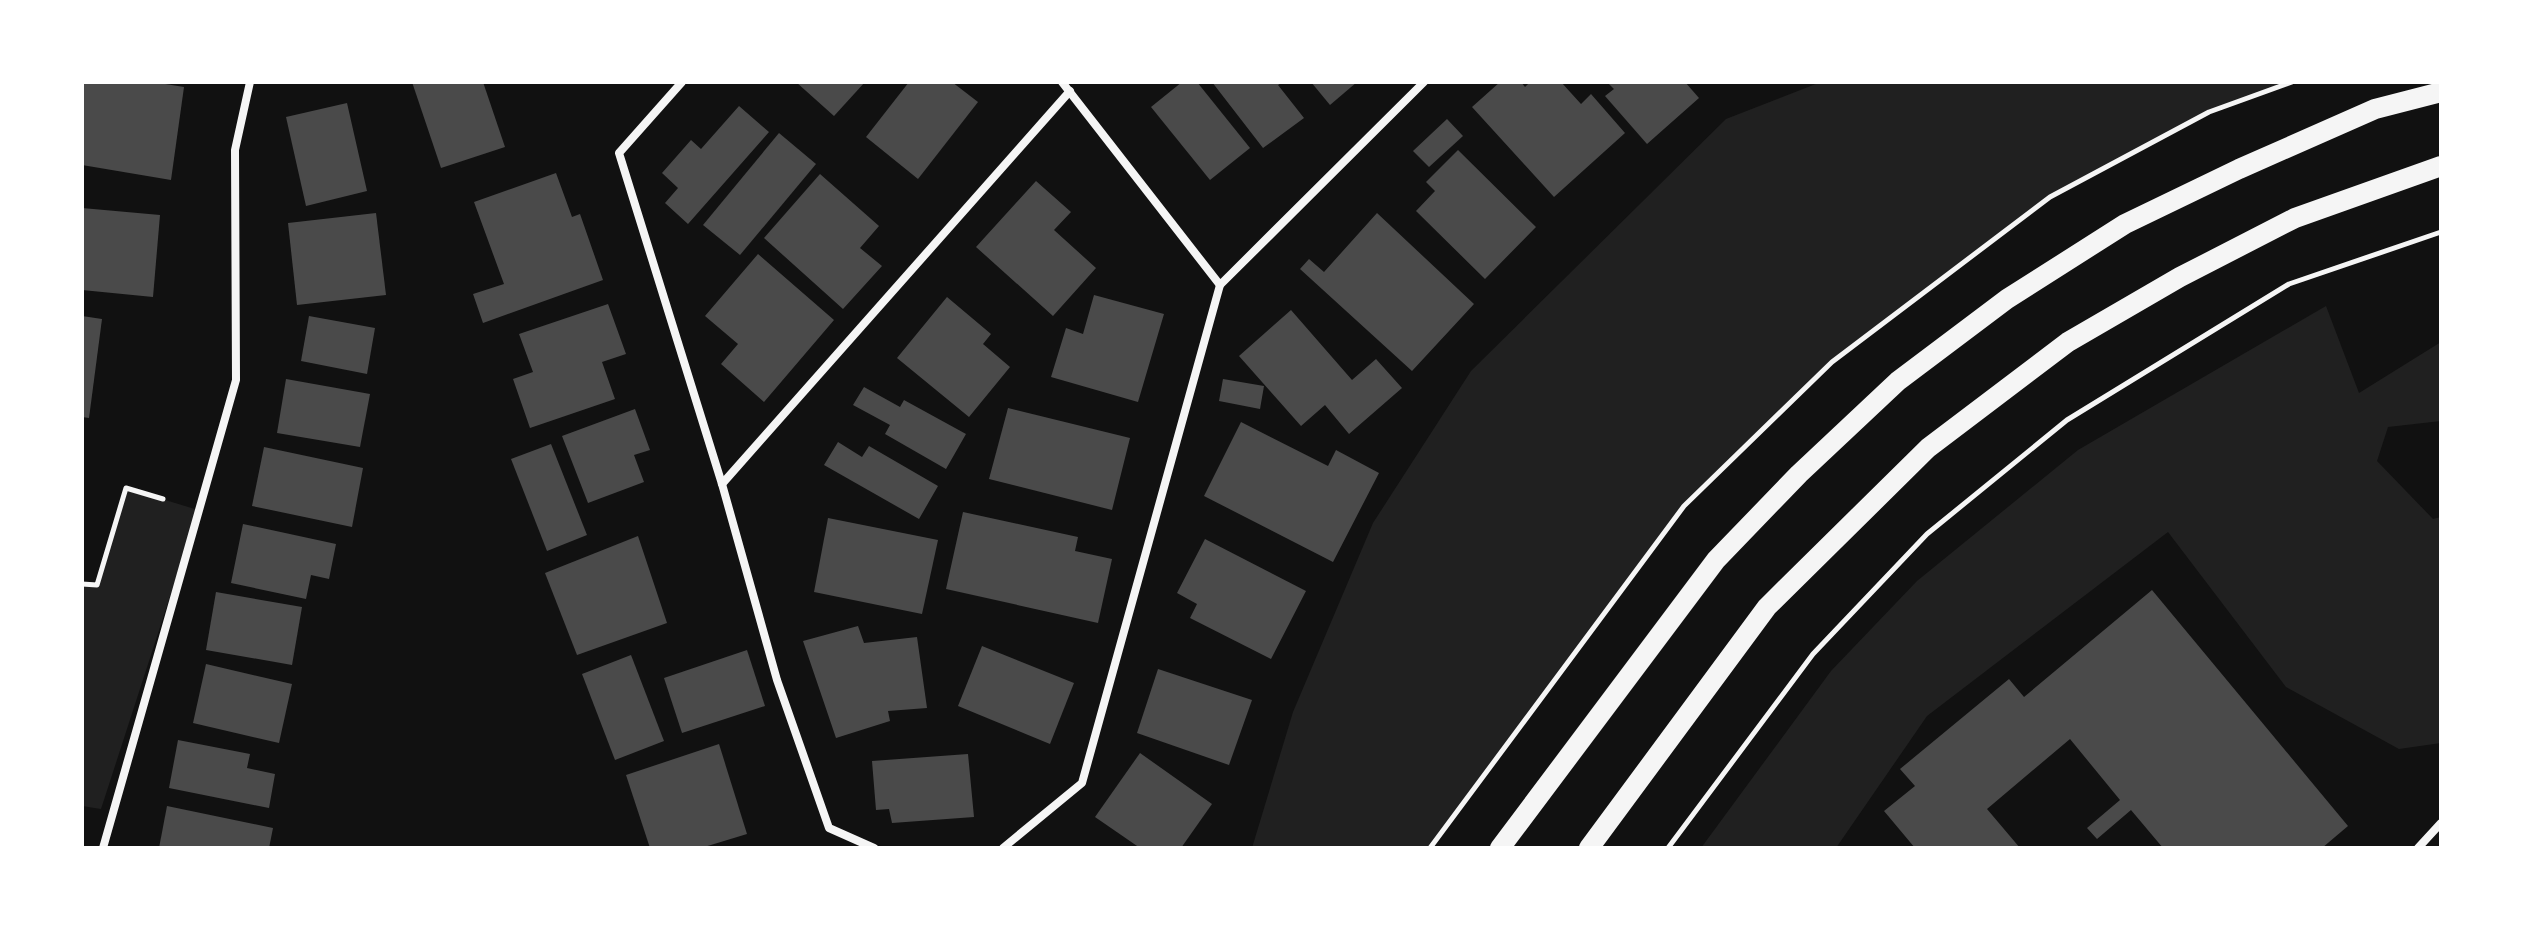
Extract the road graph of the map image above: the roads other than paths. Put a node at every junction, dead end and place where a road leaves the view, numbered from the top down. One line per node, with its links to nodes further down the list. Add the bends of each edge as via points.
1 (250, 82): 11 (street, via 235,150 236,380)
2 (682, 82): 9 (street, via 619,153)
3 (1062, 82): 5 (street)
4 (1424, 82): 8 (street)
5 (1070, 91): 8 (street); 9 (street)
6 (2441, 92): 14 (main road, via 2375,109 2125,224 2007,299 1898,381 1716,560)
7 (2441, 166): 15 (main road, via 2295,218 2180,277 2068,342 1928,448 1767,607)
8 (1220, 285): 13 (street, via 1082,783)
9 (722, 484): 12 (street, via 777,680 829,828)
10 (2441, 823): 16 (street)
11 (103, 848)
12 (874, 848)
13 (1003, 848)
14 (1500, 848)
15 (1589, 848)
16 (2418, 848)

